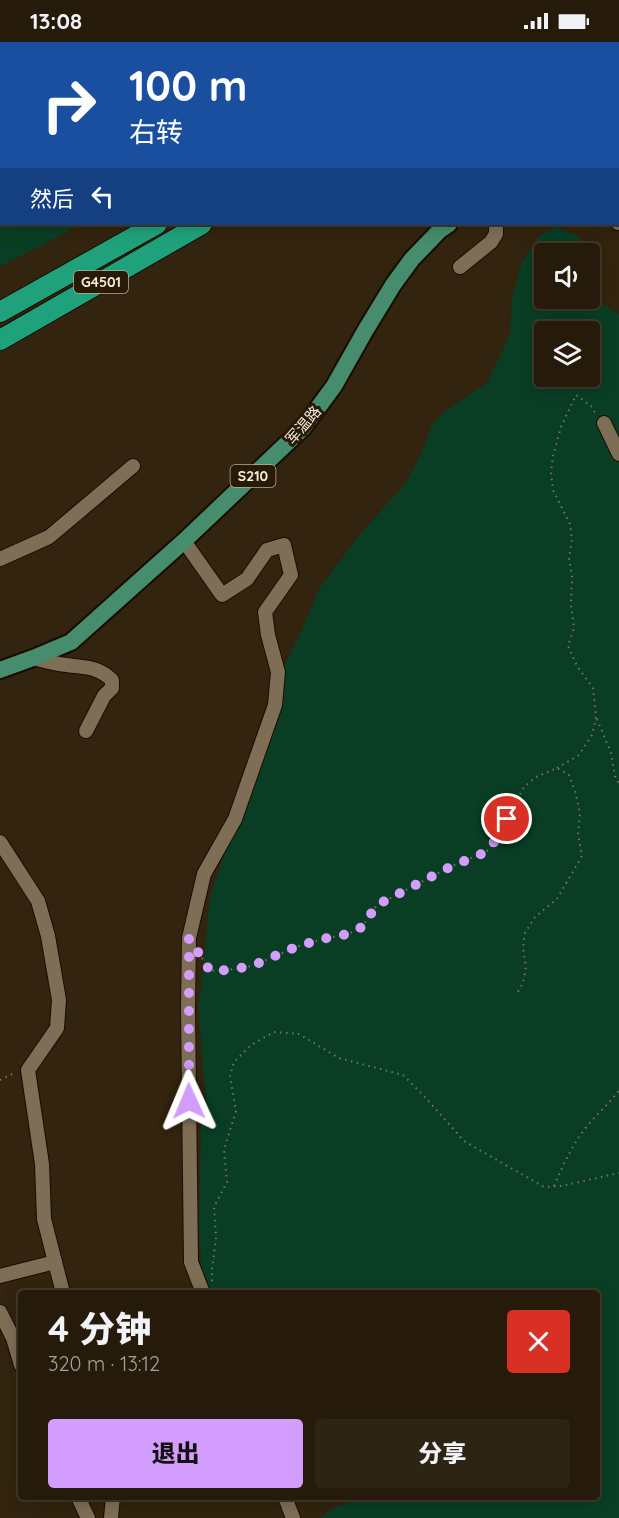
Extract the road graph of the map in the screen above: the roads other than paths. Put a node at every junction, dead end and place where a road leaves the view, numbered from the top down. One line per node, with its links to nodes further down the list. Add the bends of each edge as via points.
1 (155, 225): 6 (highway, G4501)
2 (200, 225): 7 (highway, G4501)
3 (448, 225): 11 (main road, 军温路 / S210, via 411,259 334,386 303,428)
4 (496, 225): 5 (street, via 492,242)
5 (460, 267)
6 (0, 312)
7 (0, 340)
8 (604, 423): 9 (street)
9 (619, 454)
10 (133, 466): 12 (street, via 49,537)
11 (184, 541): 13 (main road, 军温路 / S210, via 71,642); 20 (street, via 222,595 247,579 267,550 284,545 291,575 265,612 278,672 274,705 235,819 204,874 189,938 190,1262)
12 (0, 559)
13 (33, 658): 14 (main road, 军温路 / S210); 15 (street, via 92,668 112,680 112,688)
14 (0, 670)
15 (86, 731)
16 (0, 842): 17 (street, via 38,901 59,1000 57,1028 28,1070 42,1164 44,1219)
17 (55, 1262): 18 (street); 19 (street)
18 (0, 1276)
19 (62, 1290)
20 (207, 1290)
21 (0, 1312): 22 (street)
22 (18, 1355)
23 (79, 1500): 26 (street)
24 (113, 1500): 27 (street)
25 (286, 1500): 28 (street)
26 (88, 1518)
27 (111, 1518)
28 (292, 1518)

